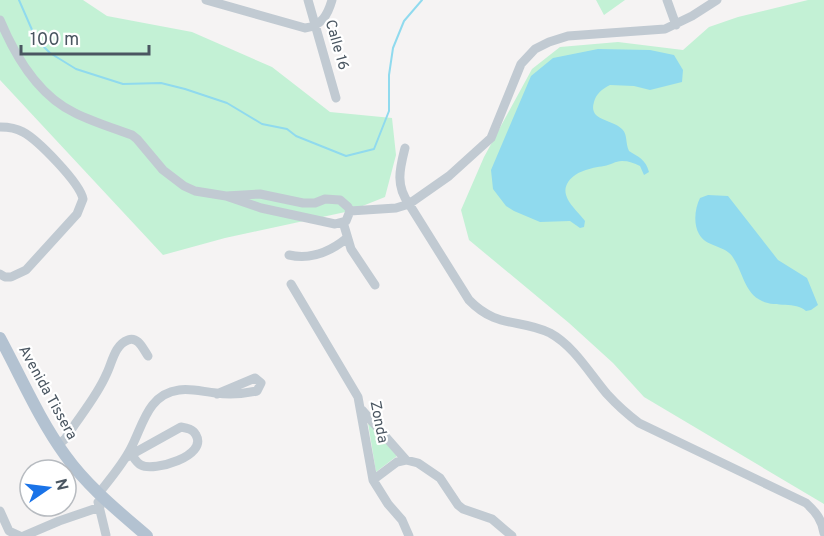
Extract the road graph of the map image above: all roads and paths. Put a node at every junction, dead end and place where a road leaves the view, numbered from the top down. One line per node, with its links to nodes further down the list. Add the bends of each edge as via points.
1 (206, 0): 10 (street, via 299,27)
2 (308, 0): 10 (street, Calle 16)
3 (332, 0): 10 (street, via 326,15)
4 (659, 0): 7 (street)
5 (667, 0): 7 (street)
6 (717, 0): 9 (street)
7 (670, 11): 9 (street)
8 (0, 20): 14 (street, via 28,72 63,106 132,135 163,170 184,186)
9 (676, 25): 16 (street, via 659,31 568,36 535,49 521,64 491,138 449,176)
10 (315, 26): 11 (street, Calle 16)
11 (336, 98)
12 (0, 127): 22 (street, via 12,127 33,138 78,187 83,199 77,214 26,270 11,277)
13 (405, 148): 16 (street, via 398,173)
14 (226, 196): 15 (street, via 260,194); 18 (street)
15 (315, 203): 17 (street, via 340,200); 18 (street, via 311,212)
16 (409, 204): 17 (street); 38 (street, via 478,309 496,320 551,334 639,423 806,503 821,519)
17 (350, 211): 19 (street)
18 (314, 220): 19 (street)
19 (343, 222): 20 (street)
20 (347, 238): 21 (street, via 309,257); 24 (street)
21 (289, 255)
22 (0, 274)
23 (291, 284): 28 (street, Zonda, via 350,382)
24 (375, 285)
25 (0, 338): 29 (main road, Avenida Tissera)
26 (148, 356): 29 (street, via 135,339 122,344 106,376)
27 (217, 394): 30 (street, via 177,390 157,399 144,417)
28 (361, 409): 31 (street); 32 (street, Zonda)
29 (58, 445): 33 (main road, Avenida Tissera)
30 (128, 456): 30 (street, via 181,427 190,429 198,438 195,451 170,463 149,468); 34 (street)
31 (406, 460): 32 (street); 43 (street, via 437,475 463,509 492,519)
32 (373, 480): 42 (street, Zonda)
33 (90, 483): 34 (main road, Avenida Tissera); 35 (street)
34 (99, 493): 36 (main road, Avenida Tissera)
35 (100, 507): 39 (street); 40 (street)
36 (116, 509): 40 (street, via 109,519); 41 (main road, Avenida Tissera)
37 (0, 511): 39 (street, via 9,531)
38 (824, 533)
39 (22, 536)
40 (106, 536)
41 (147, 536)
42 (409, 536)
43 (513, 536)

